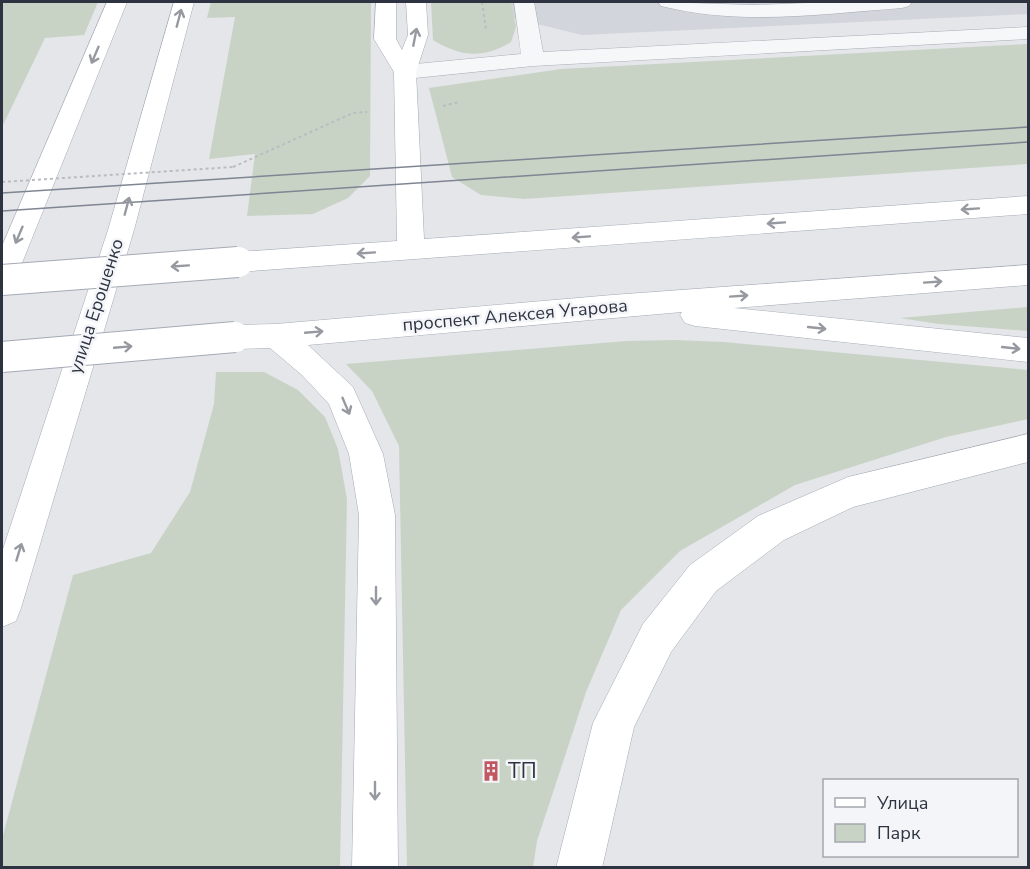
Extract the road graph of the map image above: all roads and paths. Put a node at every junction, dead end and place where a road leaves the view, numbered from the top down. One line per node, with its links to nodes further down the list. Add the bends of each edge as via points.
1 (117, 2): 16 (main road, one-way to 16)
2 (184, 2): 22 (main road, улица Ерошенко, one-way to 2, via 121,230)
3 (386, 2): 10 (main road, via 385,39)
4 (416, 2): 10 (main road, one-way to 4, via 418,35)
5 (524, 2): 9 (street)
6 (668, 2): 7 (street, via 687,7 770,11)
7 (902, 2)
8 (1029, 33): 9 (street)
9 (532, 59): 10 (street)
10 (405, 72): 14 (main road)
11 (374, 111): 12 (path, bridge, via 352,113 233,167)
12 (2, 182)
13 (1029, 205): 14 (main road, one-way to 14)
14 (411, 249): 16 (main road, one-way to 16, bridge)
15 (1029, 275): 17 (main road, проспект Алексея Угарова, one-way to 15)
16 (2, 279)
17 (612, 306): 18 (main road, проспект Алексея Угарова, one-way to 17); 19 (main road, one-way to 19)
18 (276, 336): 20 (main road, проспект Алексея Угарова, one-way to 18, bridge); 23 (main road, one-way to 23, via 342,396 366,454 376,515)
19 (1029, 350)
20 (2, 357)
21 (1029, 448): 24 (main road, via 848,493 771,528 703,578 657,638 614,723)
22 (2, 608)
23 (375, 867)
24 (579, 867)

